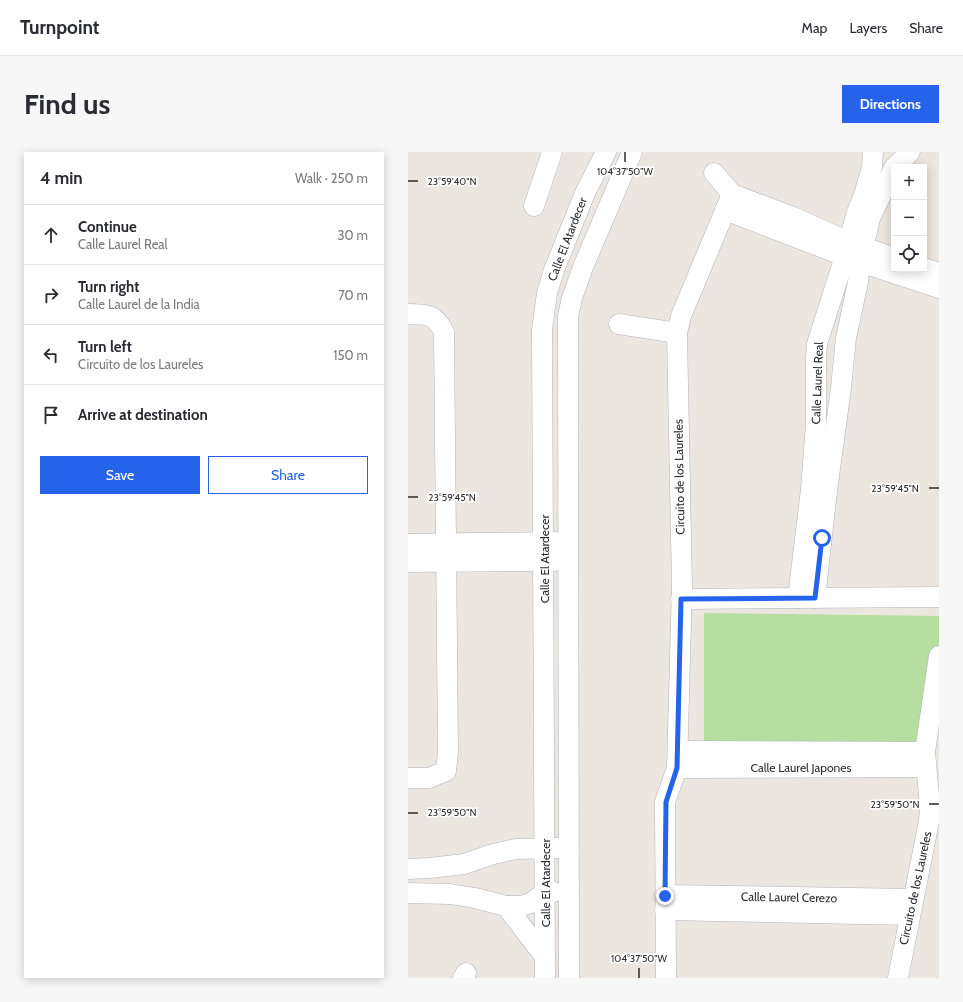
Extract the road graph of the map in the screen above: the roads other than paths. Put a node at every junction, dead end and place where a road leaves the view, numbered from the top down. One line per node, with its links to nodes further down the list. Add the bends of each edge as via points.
1 (552, 152): 11 (street)
2 (606, 152): 25 (street, Calle El Atardecer, via 585,193 554,270 544,312)
3 (632, 152): 23 (street, Calle El Atardecer, via 583,268 568,316)
4 (873, 152): 9 (street, Calle Laurel Real)
5 (910, 152): 6 (street, Calle Laurel Real)
6 (897, 164)
7 (891, 171): 9 (street, Calle Laurel Real)
8 (714, 173): 10 (street)
9 (871, 198): 12 (street, Calle Laurel Real, via 870,218)
10 (728, 202): 12 (street, via 793,217); 19 (street, Circuito de los Laureles, via 681,316)
11 (534, 206)
12 (854, 252): 13 (street); 16 (street); 20 (street, Calle Laurel Real, via 817,344); 21 (street, Calle Laurel Real, via 858,282 846,338)
13 (891, 258)
14 (927, 269): 15 (street)
15 (939, 273)
16 (939, 288)
17 (408, 314): 24 (street, via 430,315 439,322 444,332)
18 (619, 324): 19 (street)
19 (677, 333): 28 (street, Circuito de los Laureles)
20 (816, 424): 21 (street); 29 (street, Calle Laurel Real)
21 (836, 424): 29 (street, Calle Laurel Real)
22 (408, 544): 24 (street)
23 (568, 551): 25 (street); 36 (street, Calle El Atardecer)
24 (446, 552): 25 (street); 26 (street); 34 (street, via 446,771 429,778)
25 (544, 552): 35 (street, Calle El Atardecer)
26 (408, 562)
27 (939, 584): 29 (street)
28 (681, 592): 29 (street); 32 (street, Circuito de los Laureles)
29 (807, 592): 30 (street)
30 (939, 597)
31 (939, 656): 33 (street, Circuito de los Laureles)
32 (677, 760): 33 (street, Calle Laurel Japones); 41 (street, Circuito de los Laureles, via 666,802)
33 (926, 760): 43 (street, Circuito de los Laureles, via 929,821)
34 (408, 778)
35 (545, 848): 36 (street); 37 (street, via 516,849 464,864); 39 (street, Calle El Atardecer)
36 (569, 848): 38 (street, Calle El Atardecer)
37 (408, 869)
38 (569, 891): 39 (street); 46 (street, Calle El Atardecer)
39 (545, 892): 42 (street, via 531,903); 44 (street, Calle El Atardecer)
40 (408, 893): 42 (street, via 450,894)
41 (665, 903): 43 (street, Calle Laurel Cerezo); 47 (street, Circuito de los Laureles)
42 (506, 906): 44 (street)
43 (911, 907): 48 (street, Circuito de los Laureles)
44 (545, 957): 45 (street, Calle El Atardecer)
45 (545, 978)
46 (569, 978)
47 (666, 978)
48 (898, 978)

